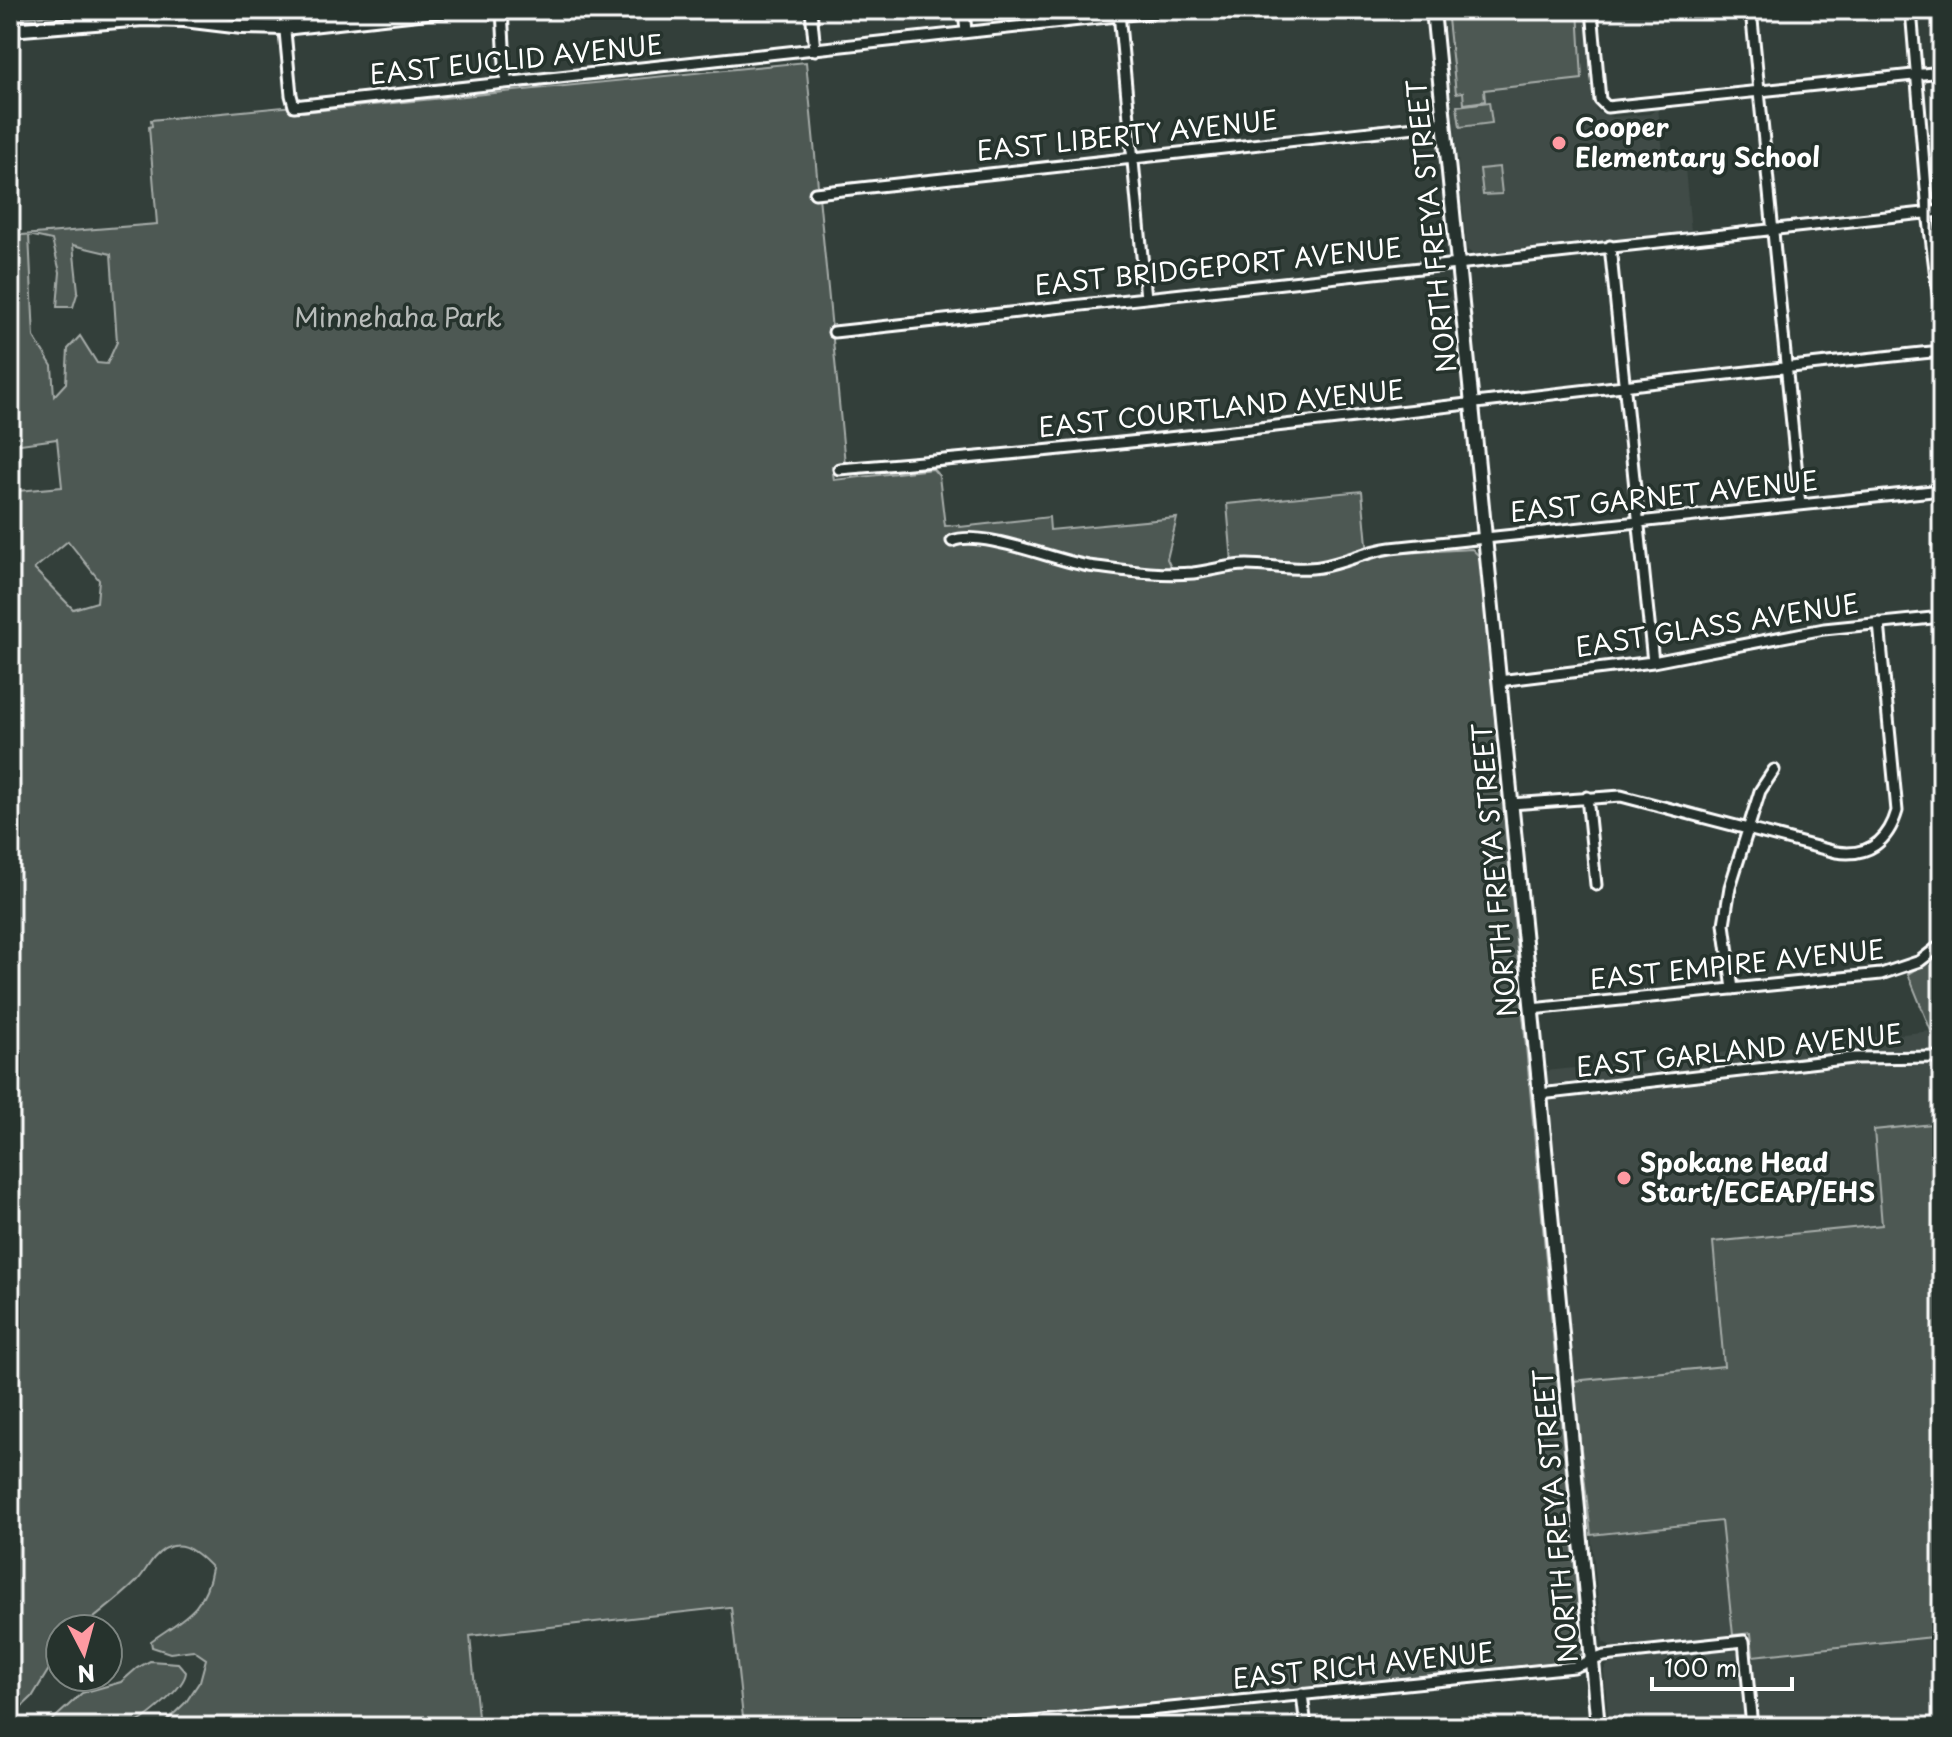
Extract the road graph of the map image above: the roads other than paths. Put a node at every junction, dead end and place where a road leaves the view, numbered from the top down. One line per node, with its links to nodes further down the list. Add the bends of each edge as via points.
1 (283, 10): 12 (street)
2 (445, 10): 12 (street)
3 (502, 10): 18 (street)
4 (811, 10): 15 (street)
5 (964, 10): 14 (street)
6 (1172, 10): 11 (street, EAST EUCLID AVENUE)
7 (1433, 10): 20 (street, NORTH FREYA STREET)
8 (1592, 10): 19 (street, via 1603,104)
9 (1751, 10): 19 (street)
10 (1911, 10): 17 (street)
11 (1118, 13): 14 (street, EAST EUCLID AVENUE); 21 (street)
12 (284, 28): 13 (street, via 161,19); 18 (street, EAST EUCLID AVENUE, via 294,106)
13 (10, 30)
14 (966, 32): 15 (street, EAST EUCLID AVENUE)
15 (815, 50): 18 (street, EAST EUCLID AVENUE)
16 (1942, 72): 17 (street)
17 (1917, 74): 19 (street); 24 (street)
18 (506, 82)
19 (1759, 91): 25 (street)
20 (1443, 124): 21 (street, EAST LIBERTY AVENUE); 27 (street, NORTH FREYA STREET)
21 (1132, 158): 22 (street, EAST LIBERTY AVENUE); 28 (street)
22 (815, 193)
23 (1942, 211): 24 (street, EAST BRIDGEPORT AVENUE)
24 (1928, 212): 25 (street, EAST BRIDGEPORT AVENUE); 29 (street)
25 (1773, 229): 26 (street, EAST BRIDGEPORT AVENUE); 32 (street)
26 (1610, 246): 27 (street, EAST BRIDGEPORT AVENUE); 33 (street)
27 (1457, 263): 28 (street, EAST BRIDGEPORT AVENUE); 34 (street, NORTH FREYA STREET)
28 (1146, 298): 30 (street, EAST BRIDGEPORT AVENUE)
29 (1942, 327)
30 (834, 332)
31 (1942, 351): 32 (street, EAST COURTLAND AVENUE)
32 (1787, 367): 33 (street, EAST COURTLAND AVENUE); 37 (street)
33 (1623, 385): 34 (street, EAST COURTLAND AVENUE); 38 (street)
34 (1471, 402): 35 (street, EAST COURTLAND AVENUE, via 1161,439); 39 (street, NORTH FREYA STREET)
35 (839, 469)
36 (1942, 490): 37 (street, EAST GARNET AVENUE)
37 (1800, 505): 38 (street, EAST GARNET AVENUE)
38 (1640, 523): 39 (street, EAST GARNET AVENUE); 43 (street)
39 (1485, 537): 40 (street, EAST GARNET AVENUE, via 1369,551 1321,567 1232,566 1175,574 1075,564 973,539); 44 (street, NORTH FREYA STREET)
40 (952, 541)
41 (1942, 617): 42 (street, EAST GLASS AVENUE)
42 (1879, 623): 43 (street, EAST GLASS AVENUE); 48 (street, via 1897,811 1893,824 1880,842 1854,855)
43 (1653, 662): 44 (street, EAST GLASS AVENUE)
44 (1499, 681): 47 (street, NORTH FREYA STREET)
45 (1774, 770): 48 (street, via 1760,791)
46 (1587, 797): 47 (street); 48 (street, via 1621,796); 49 (street)
47 (1511, 804): 52 (street, NORTH FREYA STREET)
48 (1750, 828): 51 (street, via 1724,924)
49 (1596, 885)
50 (1942, 944): 51 (street, EAST EMPIRE AVENUE, via 1920,961 1881,974)
51 (1733, 989): 52 (street, EAST EMPIRE AVENUE)
52 (1531, 1009): 54 (street, NORTH FREYA STREET)
53 (1942, 1057): 54 (street, EAST GARLAND AVENUE, via 1853,1058)
54 (1540, 1094): 55 (street, NORTH FREYA STREET)
55 (1592, 1661): 56 (street, EAST RICH AVENUE); 60 (street, NORTH FREYA STREET); 61 (street, EAST RICH AVENUE, via 1744,1641)
56 (1302, 1694): 57 (street, EAST RICH AVENUE); 59 (street)
57 (1028, 1725): 58 (street, EAST RICH AVENUE)
58 (983, 1727)
59 (1306, 1727)
60 (1598, 1727)
61 (1752, 1727)

